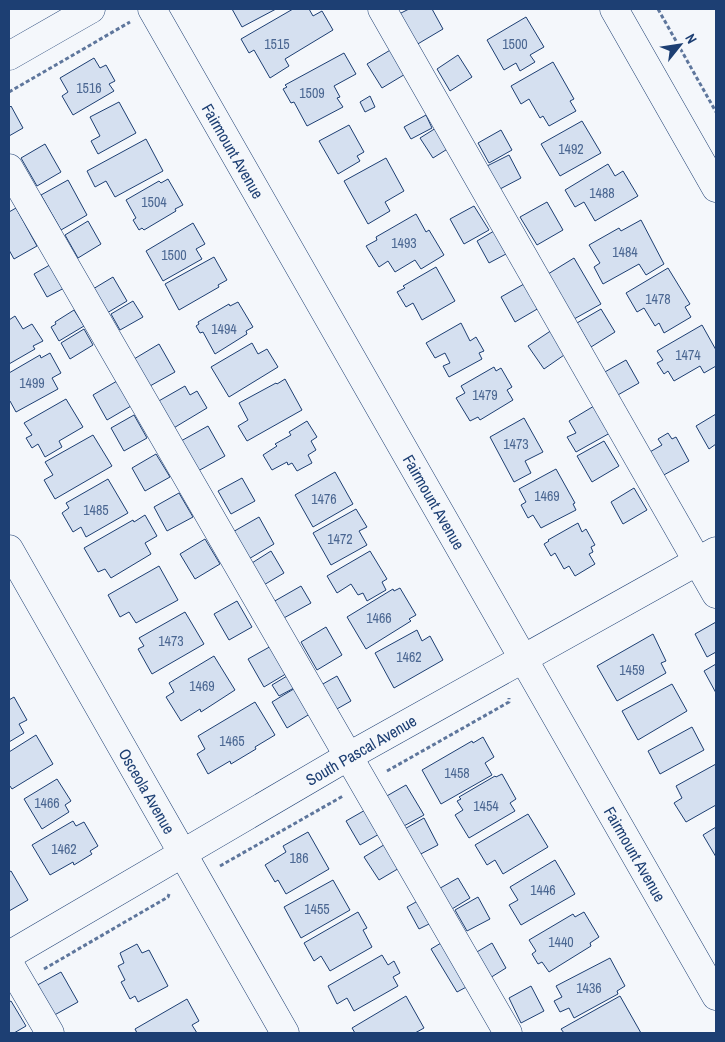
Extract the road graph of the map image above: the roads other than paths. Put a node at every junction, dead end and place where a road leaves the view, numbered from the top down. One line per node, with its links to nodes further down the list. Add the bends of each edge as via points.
1 (91, 9): 5 (street)
2 (382, 9): 9 (street)
3 (614, 9): 7 (street)
4 (144, 14): 11 (street, Fairmount Avenue)
5 (9, 56)
6 (9, 168): 12 (street)
7 (716, 188)
8 (9, 548): 13 (street, Osceola Avenue)
9 (707, 557): 10 (street); 11 (street, South Pascal Avenue)
10 (716, 594)
11 (523, 658): 12 (street, South Pascal Avenue); 16 (street, Fairmount Avenue)
12 (349, 756): 13 (street, South Pascal Avenue); 19 (street)
13 (183, 854): 14 (street, South Pascal Avenue); 18 (street, Osceola Avenue)
14 (9, 955)
15 (14, 973): 17 (street)
16 (716, 996)
17 (50, 1033)
18 (285, 1033)
19 (508, 1033)

